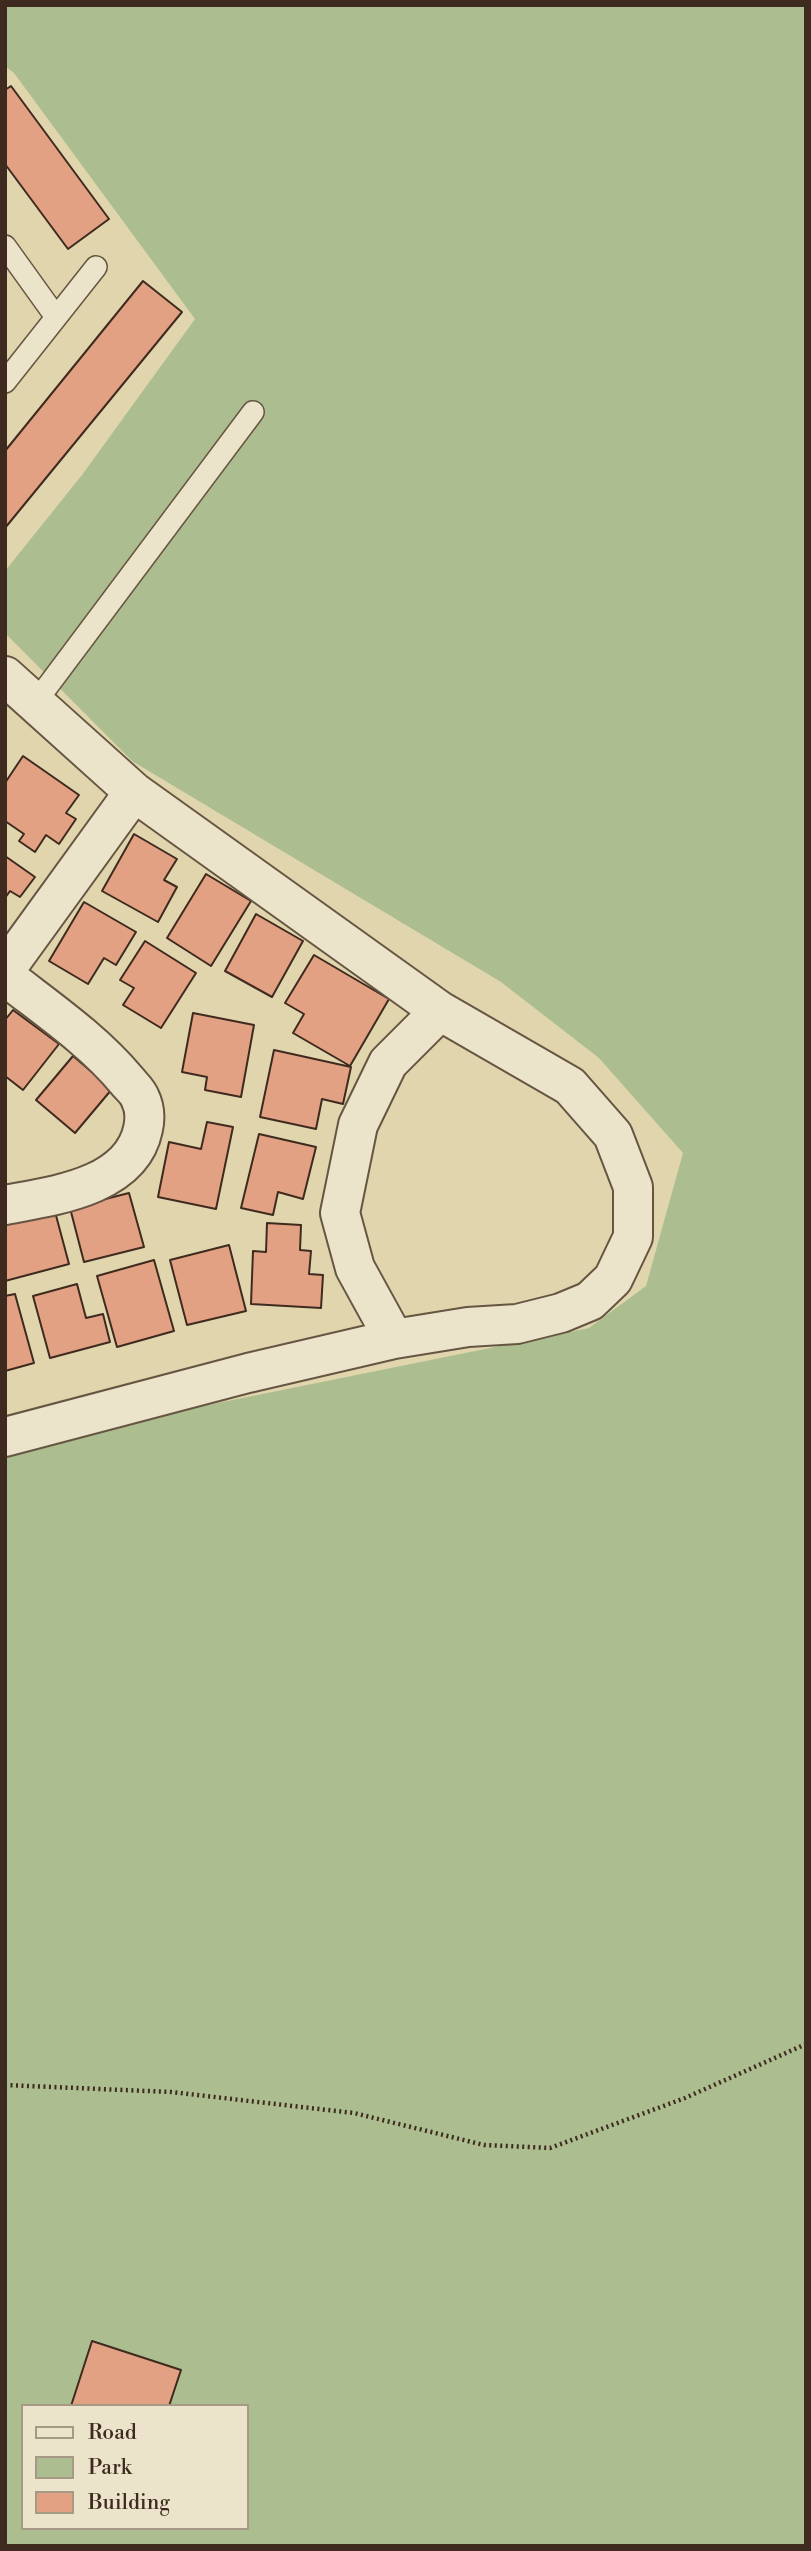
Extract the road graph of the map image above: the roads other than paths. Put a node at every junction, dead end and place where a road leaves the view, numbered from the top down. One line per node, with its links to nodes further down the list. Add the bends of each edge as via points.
1 (5, 246): 3 (lane)
2 (96, 267): 3 (lane)
3 (56, 317): 4 (lane)
4 (5, 382)
5 (253, 412): 7 (lane)
6 (5, 676): 7 (street)
7 (36, 703): 8 (street)
8 (134, 792): 9 (street); 11 (street)
9 (5, 970)
10 (5, 976): 12 (street, via 109,1058 140,1097 145,1120 141,1140 114,1171 57,1195)
11 (440, 1011): 13 (street, via 388,1063 358,1125 340,1213 355,1268); 13 (street, via 570,1086 613,1135 633,1187 633,1237 613,1279 590,1301 517,1324)
12 (5, 1205)
13 (394, 1339): 14 (street)
14 (5, 1437)

